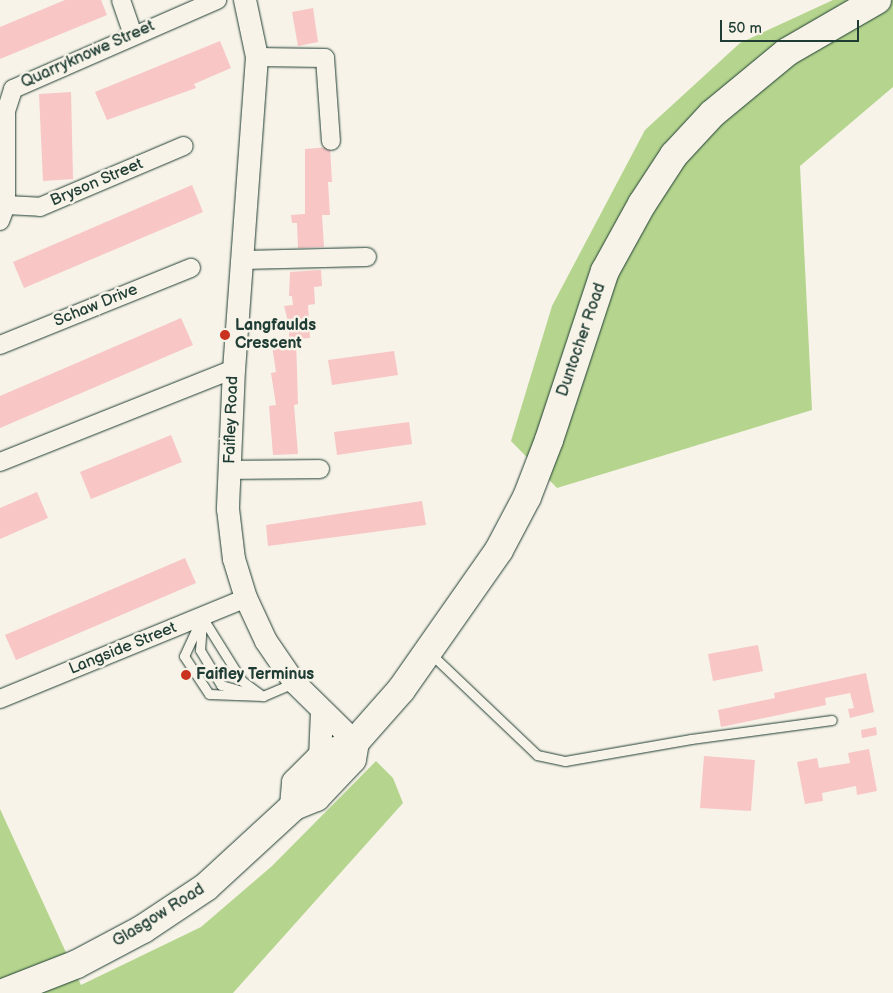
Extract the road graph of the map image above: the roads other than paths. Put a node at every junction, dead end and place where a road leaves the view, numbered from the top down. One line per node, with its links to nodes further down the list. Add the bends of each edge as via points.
1 (121, 0): 5 (street)
2 (217, 0): 5 (street, Quarryknowe Street)
3 (245, 0): 6 (street, Faifley Road)
4 (877, 0): 20 (main road, Duntocher Road, via 787,52 712,114 674,156 642,204 605,271 527,497 499,550)
5 (134, 35): 9 (street, Quarryknowe Street, via 13,88 6,111)
6 (257, 57): 7 (street, via 326,58); 11 (street, Faifley Road)
7 (331, 141)
8 (184, 146): 9 (street, Bryson Street, via 40,207)
9 (3, 213)
10 (367, 257): 11 (street)
11 (242, 260): 14 (street, Faifley Road)
12 (191, 268): 13 (street, Schaw Drive)
13 (0, 345)
14 (234, 369): 15 (street); 17 (street, Faifley Road)
15 (0, 462)
16 (320, 469): 17 (street)
17 (230, 470): 18 (street, Faifley Road, via 228,509 234,559)
18 (246, 598): 19 (street, Langside Street); 21 (street, Faifley Road, via 266,641)
19 (202, 617): 22 (lane, via 242,681); 22 (lane, via 200,650 222,685); 22 (lane, via 184,656 210,694); 23 (street, Langside Street)
20 (430, 653): 25 (lane, via 537,755 565,761 691,739); 26 (main road, Duntocher Road)
21 (294, 682): 22 (lane); 24 (street, Faifley Road)
22 (263, 696)
23 (0, 699)
24 (322, 711): 26 (street, Faifley Road); 27 (street)
25 (832, 720)
26 (355, 742): 27 (main road); 28 (main road, Glasgow Road, via 352,759 316,797)
27 (320, 759): 28 (main road, via 296,783)
28 (294, 806): 29 (main road, Glasgow Road, via 206,886 143,929 77,964)
29 (3, 993)

